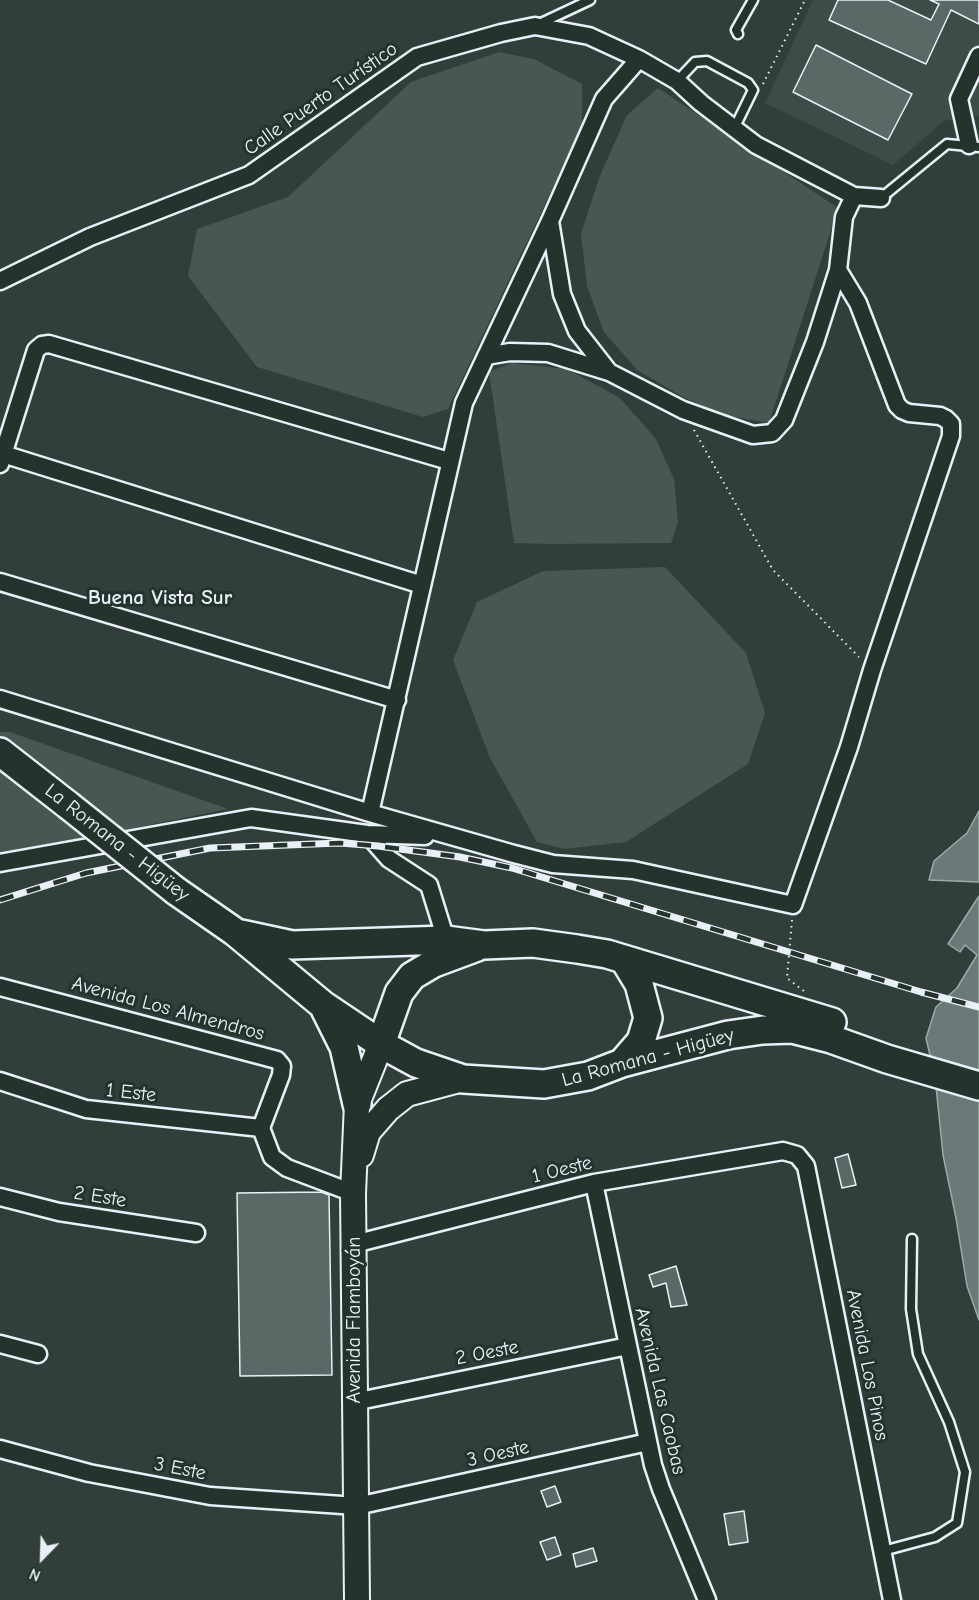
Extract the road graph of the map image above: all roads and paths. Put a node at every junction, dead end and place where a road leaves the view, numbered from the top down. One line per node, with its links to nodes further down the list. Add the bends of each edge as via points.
1 (590, 0): 4 (lane)
2 (753, 0): 5 (lane, via 736,30)
3 (805, 0): 9 (path)
4 (535, 26): 7 (street, Calle Puerto Turístico, via 589,36); 16 (street, Calle Puerto Turístico, via 417,57 249,175 90,237)
5 (738, 34)
6 (979, 56): 11 (street, via 959,99)
7 (639, 59): 8 (street, Calle Puerto Turístico); 14 (street, via 604,99)
8 (677, 81): 10 (street, Calle Puerto Turístico); 10 (lane, via 695,62 707,61 748,83 753,90)
9 (759, 92)
10 (734, 129): 12 (street, Calle Puerto Turístico, via 756,146)
11 (974, 146): 13 (lane, via 947,144)
12 (854, 196): 13 (street); 15 (street, via 844,217)
13 (881, 198)
14 (550, 221): 17 (street); 18 (street, via 562,294 577,331)
15 (838, 270): 19 (street, via 784,420 772,433 753,435); 24 (street, via 858,303 897,405 909,413 940,416 951,424 951,436)
16 (0, 281)
17 (486, 356): 18 (street, via 548,353); 21 (street, via 464,403)
18 (609, 372): 19 (street)
19 (683, 410): 24 (path, via 774,570)
20 (1, 459): 21 (street, via 36,350 50,344); 23 (street)
21 (449, 461): 23 (street)
22 (0, 582): 26 (street)
23 (422, 585): 26 (street)
24 (872, 670): 32 (street)
25 (0, 699): 28 (street)
26 (397, 700): 28 (street)
27 (0, 752): 33 (main road, La Romana - Higüey, bridge, via 176,891)
28 (370, 813): 30 (street)
29 (367, 834): 30 (street); 31 (street, via 251,818); 34 (street, via 389,859 429,885)
30 (450, 837): 32 (street, via 553,864 633,870)
31 (0, 863)
32 (793, 905): 37 (path)
33 (235, 932): 34 (main road, La Romana - Higüey, via 292,945); 39 (main road, La Romana - Higüey)
34 (446, 940): 35 (main road, La Romana - Higüey)
35 (484, 945): 36 (main road, La Romana - Higüey, via 533,943 607,954); 40 (main road, via 434,963 412,976 399,993)
36 (625, 961): 41 (main road, La Romana - Higüey, via 789,1009); 42 (main road, via 639,984 648,1018 641,1041)
37 (787, 978)
38 (0, 987): 48 (street, Avenida Los Almendros, via 277,1060 282,1066 281,1075)
39 (323, 1005): 40 (main road, La Romana - Higüey); 47 (main road, via 344,1047)
40 (381, 1044): 44 (main road, La Romana - Higüey, via 416,1063); 47 (street, Avenida Flamboyán)
41 (890, 1050): 42 (main road, La Romana - Higüey, via 792,1029 763,1030 728,1035); 43 (main road); 46 (main road)
42 (622, 1064): 44 (main road, La Romana - Higüey, via 588,1076 544,1084)
43 (979, 1069)
44 (463, 1079): 50 (street, via 407,1094 388,1109 369,1132)
45 (0, 1081): 48 (street, 1 Este, via 87,1109)
46 (979, 1086)
47 (357, 1104): 50 (street, Avenida Flamboyán)
48 (261, 1128): 50 (street, via 272,1157 287,1168)
49 (783, 1151): 51 (street, 1 Oeste); 63 (street, Avenida Los Pinos, via 796,1155 806,1166)
50 (354, 1184): 55 (street, Avenida Flamboyán)
51 (594, 1184): 55 (street, 1 Oeste); 57 (street, Avenida Las Caobas)
52 (0, 1197): 53 (street, 2 Este, via 60,1212)
53 (196, 1233)
54 (912, 1239): 63 (lane, via 911,1309 918,1354 949,1422 965,1472 957,1523 935,1537)
55 (354, 1244): 59 (street, Avenida Flamboyán)
56 (0, 1344): 58 (street)
57 (628, 1346): 59 (street, 2 Oeste); 60 (street, Avenida Las Caobas)
58 (38, 1354)
59 (354, 1402): 62 (street, Avenida Flamboyán)
60 (648, 1442): 62 (street, 3 Oeste); 65 (street, Avenida Las Caobas, via 661,1489)
61 (0, 1449): 62 (street, 3 Este, via 89,1473 210,1496)
62 (357, 1506): 64 (street, Avenida Flamboyán)
63 (883, 1551): 66 (street, Avenida Los Pinos)
64 (357, 1600)
65 (707, 1600)
66 (892, 1600)

